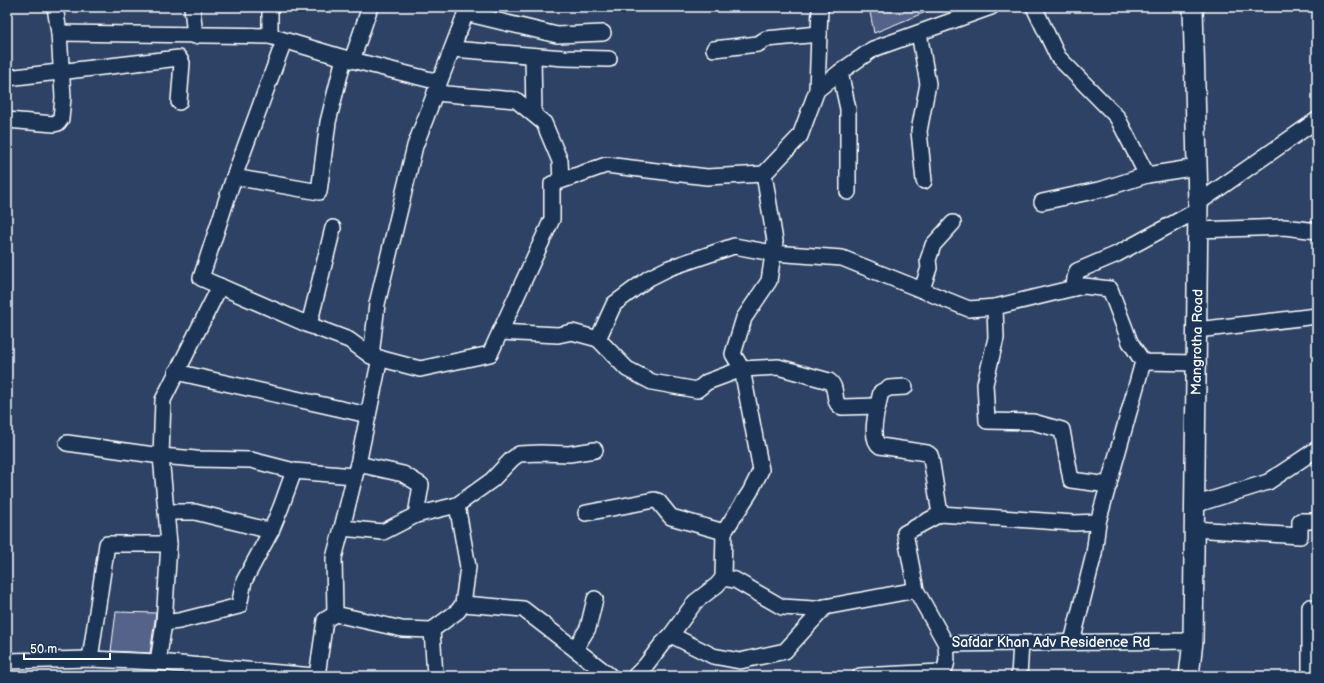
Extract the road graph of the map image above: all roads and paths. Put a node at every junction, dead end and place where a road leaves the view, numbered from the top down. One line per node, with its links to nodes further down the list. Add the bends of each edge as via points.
1 (55, 7): 11 (street)
2 (192, 7): 14 (street)
3 (270, 7): 15 (street)
4 (370, 7): 19 (street)
5 (820, 7): 13 (street)
6 (991, 7): 10 (street)
7 (1034, 7): 32 (street, via 1058,57 1117,117)
8 (1192, 7): 30 (main road, Mangrotha Road)
9 (466, 10): 12 (street, via 557,35); 16 (street)
10 (920, 32): 22 (street, via 873,49); 35 (street, via 928,84 919,131)
11 (59, 33): 14 (street); 21 (street)
12 (603, 33)
13 (819, 34): 17 (street, via 766,39 758,44); 25 (street)
14 (195, 36): 15 (street)
15 (277, 38): 19 (street); 33 (street)
16 (452, 49): 18 (street); 24 (street)
17 (714, 49)
18 (533, 56): 20 (street); 27 (street)
19 (348, 59): 24 (street); 33 (street, via 328,122 319,192)
20 (609, 59)
21 (62, 71): 23 (street); 26 (street, via 179,58 182,63); 28 (street, via 64,97 61,119 58,123)
22 (840, 72): 25 (street); 36 (street, via 848,109)
23 (7, 78)
24 (437, 87): 27 (street, via 516,100); 53 (street, via 415,146 377,304)
25 (817, 90): 31 (street, via 800,136)
26 (179, 102)
27 (534, 114): 34 (street, via 544,123 560,161)
28 (7, 120)
29 (1317, 120): 38 (street)
30 (1197, 167): 32 (street); 38 (main road, Mangrotha Road)
31 (764, 174): 34 (street, via 708,177 606,165); 43 (street, via 775,241)
32 (1147, 175): 37 (street, via 1103,189)
33 (234, 178): 44 (street, via 202,278)
34 (561, 180): 51 (street, via 552,184 552,219)
35 (924, 181)
36 (848, 192)
37 (1042, 202)
38 (1198, 207): 41 (main road, Mangrotha Road); 45 (street, via 1117,254 1077,271)
39 (953, 223): 46 (street, via 933,245)
40 (334, 228): 49 (street)
41 (1198, 230): 42 (street, via 1284,227); 50 (main road, Mangrotha Road)
42 (1317, 231)
43 (773, 253): 46 (street, via 842,258); 52 (street, via 734,246 669,268 649,278 614,304); 56 (street, via 769,281 744,318 733,354)
44 (220, 286): 49 (street); 57 (street)
45 (1074, 288): 47 (street); 54 (street, via 1084,286 1110,289 1130,342)
46 (922, 289): 47 (street, via 969,309)
47 (995, 306): 67 (street, via 996,338 985,384 987,421 1033,422 1062,430 1071,480)
48 (1317, 316): 50 (street)
49 (309, 325): 53 (street, via 349,340)
50 (1197, 330): 55 (main road, Mangrotha Road)
51 (500, 332): 52 (street, via 558,335 572,332); 53 (street, via 490,354 420,369)
52 (598, 339): 56 (street, via 627,369 652,382 697,390 707,382)
53 (376, 357): 60 (street)
54 (1143, 362): 55 (street); 67 (street)
55 (1196, 363): 69 (main road, Mangrotha Road)
56 (742, 369): 59 (street, via 778,367 829,381 834,387 838,406); 79 (street, via 760,470 750,492)
57 (176, 372): 60 (street); 64 (street, via 163,400)
58 (905, 387): 59 (street, via 889,388 881,392)
59 (878, 406): 72 (street, via 874,421 876,443 880,446 930,454)
60 (368, 415): 65 (street)
61 (67, 443): 64 (street)
62 (1317, 449): 69 (street, via 1268,482)
63 (595, 450): 68 (street, via 569,454 519,454 492,480)
64 (161, 456): 66 (street, via 251,460); 70 (street)
65 (356, 470): 66 (street); 73 (street, via 403,474 421,485); 76 (street)
66 (294, 471): 78 (street)
67 (1109, 485): 75 (street)
68 (457, 505): 73 (street); 84 (street, via 468,567)
69 (1194, 505): 77 (main road, Mangrotha Road)
70 (166, 512): 78 (street, via 195,512); 80 (street)
71 (586, 513): 79 (street, via 654,500 658,501 671,517)
72 (940, 514): 75 (street, via 1074,523); 82 (street, Safdar Khan Adv Residence Rd, via 905,533)
73 (416, 515): 76 (street, via 384,532)
74 (1317, 521): 77 (street, via 1300,521 1300,536)
75 (1098, 522): 92 (street, via 1094,554)
76 (342, 528): 87 (street, via 334,558)
77 (1194, 529): 91 (main road, Mangrotha Road)
78 (271, 531): 88 (street, via 244,581 239,606)
79 (724, 532): 81 (street)
80 (169, 544): 88 (street); 97 (street, via 107,544)
81 (723, 578): 85 (street, via 735,580 782,607); 90 (street, via 718,585 695,602)
82 (916, 590): 85 (street); 94 (street, Safdar Khan Adv Residence Rd)
83 (595, 599): 95 (street, via 588,628)
84 (463, 604): 89 (street, via 458,611); 95 (street, via 522,609)
85 (825, 607): 90 (street, via 785,651 740,661 713,656)
86 (1310, 608): 108 (street)
87 (335, 614): 89 (street, via 402,628); 101 (street, via 325,620)
88 (164, 623): 98 (street)
89 (432, 630): 102 (street)
90 (671, 635): 104 (street)
91 (1193, 641): 92 (street, Safdar Khan Adv Residence Rd); 107 (main road, Mangrotha Road)
92 (1072, 642): 93 (street, Safdar Khan Adv Residence Rd)
93 (1021, 643): 94 (street, Safdar Khan Adv Residence Rd); 106 (street)
94 (946, 644): 105 (street, via 947,665 941,672)
95 (575, 649): 103 (street)
96 (7, 660): 97 (street)
97 (90, 660): 98 (street)
98 (158, 662): 99 (street)
99 (173, 669): 100 (street)
100 (314, 676)
101 (317, 676)
102 (435, 676)
103 (610, 676)
104 (635, 676)
105 (860, 676)
106 (1019, 676)
107 (1189, 676)
108 (1310, 676)

